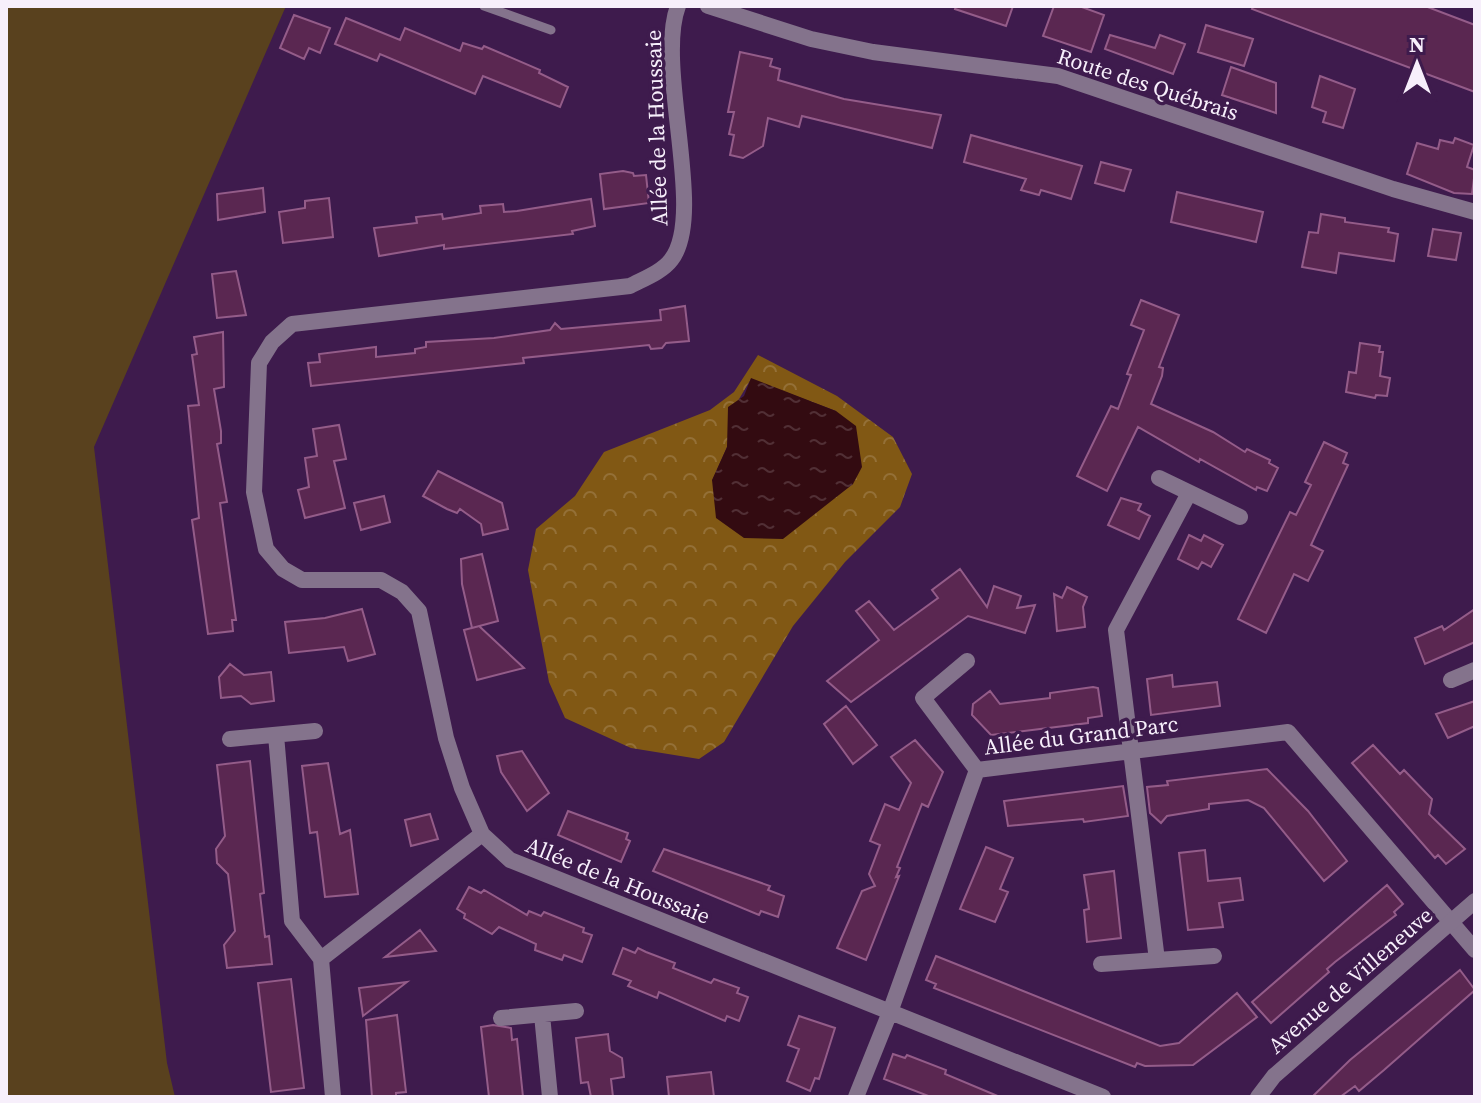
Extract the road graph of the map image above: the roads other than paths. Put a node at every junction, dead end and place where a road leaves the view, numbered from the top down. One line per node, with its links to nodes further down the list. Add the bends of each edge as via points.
1 (484, 6): 4 (lane)
2 (678, 6): 18 (street, Allée de la Houssaie, via 670,41 682,171 682,240 671,261 630,286 292,324 259,363 254,492 266,549 283,569 302,580 381,580 419,611 446,738)
3 (708, 6): 6 (street, Route des Québrais, via 811,39 873,52 1058,76)
4 (513, 10): 5 (lane)
5 (551, 30)
6 (1475, 212)
7 (1159, 478): 8 (street)
8 (1189, 493): 9 (street); 16 (street, via 1116,630)
9 (1240, 517)
10 (967, 661): 17 (street, via 923,698)
11 (1475, 670): 12 (street)
12 (1451, 680)
13 (315, 731): 14 (street)
14 (276, 735): 15 (street); 23 (street, via 292,921)
15 (230, 739)
16 (1130, 751): 17 (street, Allée du Grand Parc); 20 (street, Allée du Grand Parc, via 1288,732); 24 (street)
17 (977, 770): 27 (street, Allée du Grand Parc)
18 (482, 834): 23 (street); 27 (street, Allée de la Houssaie, via 522,866)
19 (1475, 901): 20 (street, Avenue de Villeneuve)
20 (1450, 922): 21 (street); 34 (street, Avenue de Villeneuve, via 1274,1076)
21 (1475, 950)
22 (1214, 956): 24 (street)
23 (321, 959): 30 (street)
24 (1157, 960): 25 (street)
25 (1101, 964)
26 (576, 1011): 28 (street)
27 (890, 1012): 32 (street, Allée du Grand Parc); 33 (street, Allée de la Houssaie)
28 (542, 1015): 29 (street); 31 (street)
29 (501, 1018)
30 (333, 1097)
31 (550, 1097)
32 (856, 1097)
33 (1103, 1097)
34 (1258, 1097)

